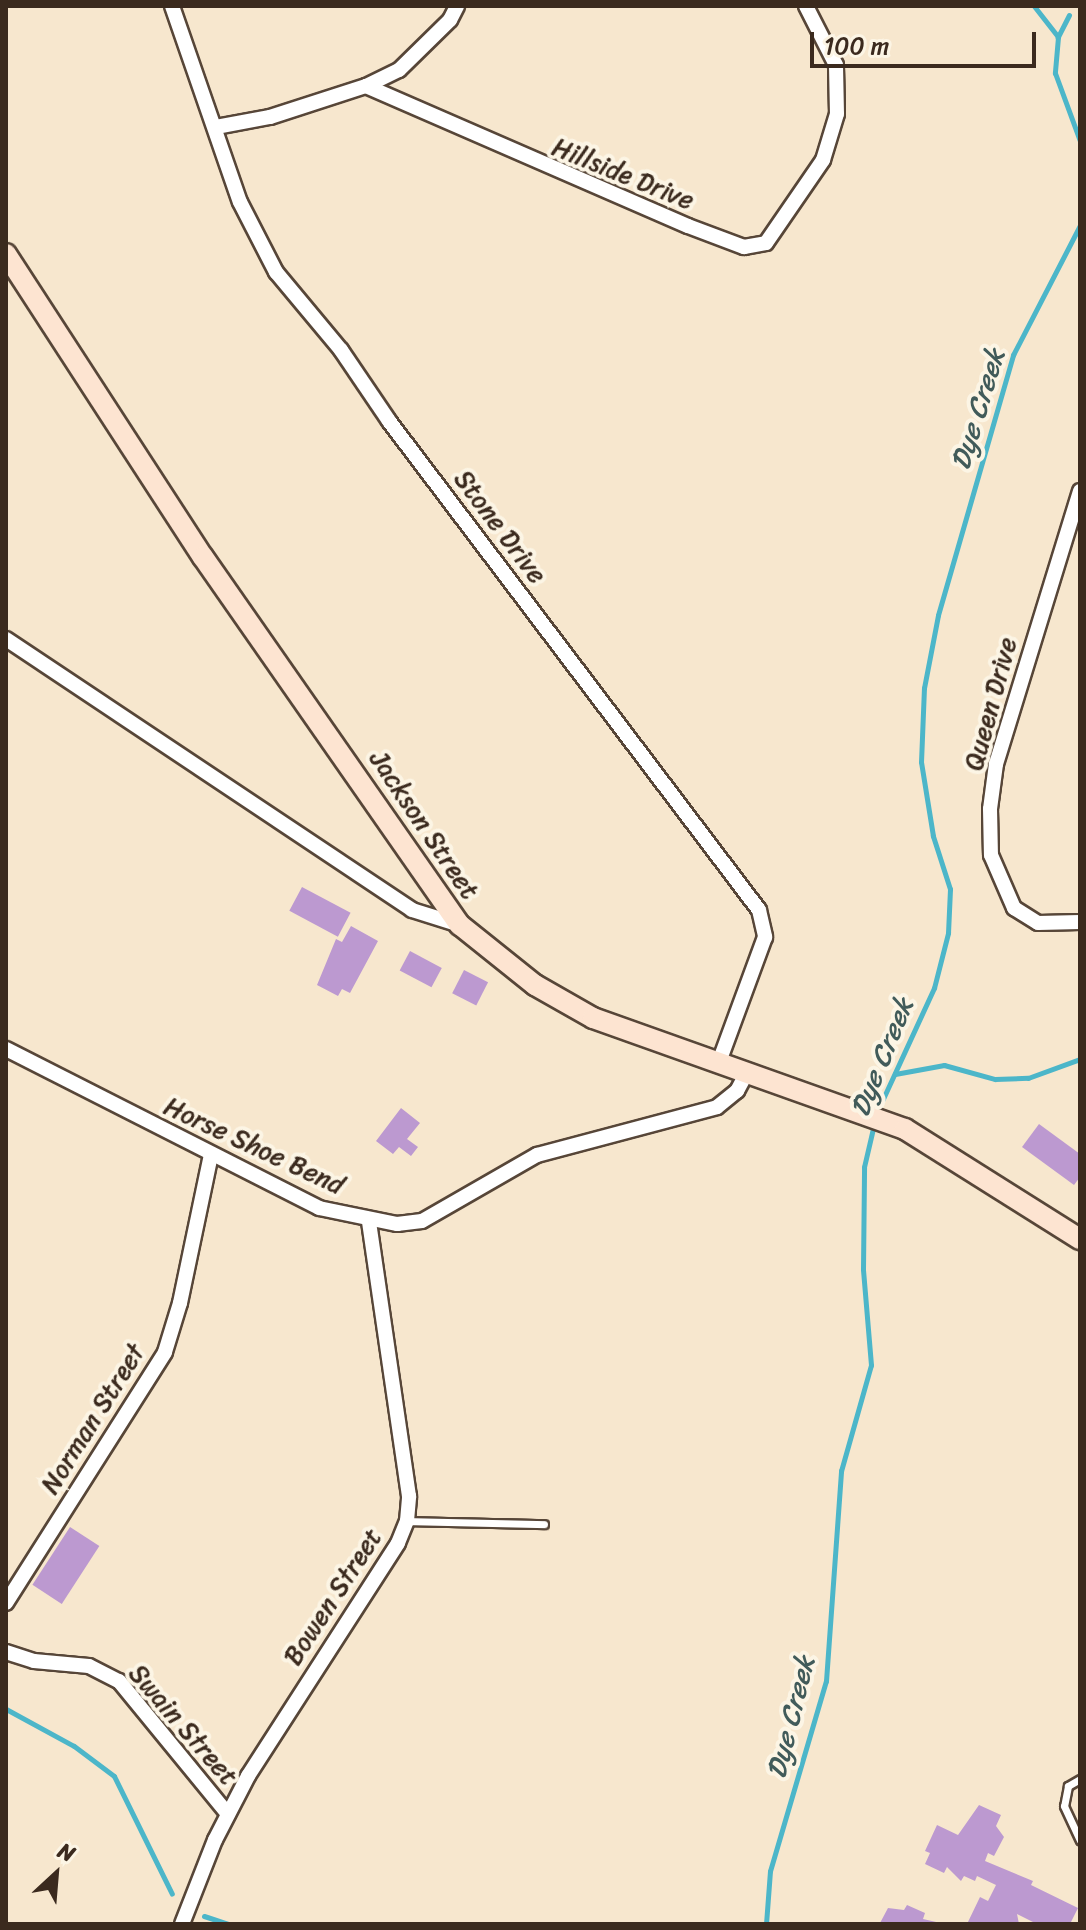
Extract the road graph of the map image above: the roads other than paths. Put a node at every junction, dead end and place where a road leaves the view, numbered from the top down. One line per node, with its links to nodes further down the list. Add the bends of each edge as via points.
1 (172, 6): 5 (street, Stone Drive)
2 (457, 6): 4 (street, via 450,20 399,70)
3 (806, 6): 4 (street, Hillside Drive, via 836,65 837,114 823,160 766,243 744,247 688,226)
4 (366, 86): 5 (street, via 270,117)
5 (216, 127): 12 (street, Stone Drive, via 240,202 276,272 341,350 389,421 759,910 765,937)
6 (6, 254): 10 (street, Jackson Street, via 203,557)
7 (1080, 491): 9 (street, Queen Drive, via 996,764 990,809 991,855 1014,908 1038,923)
8 (6, 639): 10 (street, via 412,910)
9 (1080, 922)
10 (460, 925): 12 (street, Jackson Street, via 535,985 593,1018)
11 (6, 1049): 14 (street, Horse Shoe Bend)
12 (718, 1065): 13 (street, Jackson Street)
13 (746, 1074): 15 (street, Horse Shoe Bend, via 737,1091 717,1107 537,1155 422,1221); 16 (street, Jackson Street, via 905,1129)
14 (211, 1154): 15 (street, Horse Shoe Bend, via 319,1208); 19 (street, Norman Street, via 165,1352)
15 (369, 1222): 17 (street, Bowen Street, via 409,1496)
16 (1080, 1239)
17 (407, 1521): 18 (lane); 22 (street, Bowen Street)
18 (544, 1524)
19 (6, 1603)
20 (6, 1652): 22 (street, Swain Street, via 34,1661 89,1666 119,1681)
21 (1080, 1779): 23 (lane, via 1068,1786 1064,1806)
22 (228, 1814): 24 (street, Bowen Street)
23 (1080, 1840)
24 (182, 1924)

